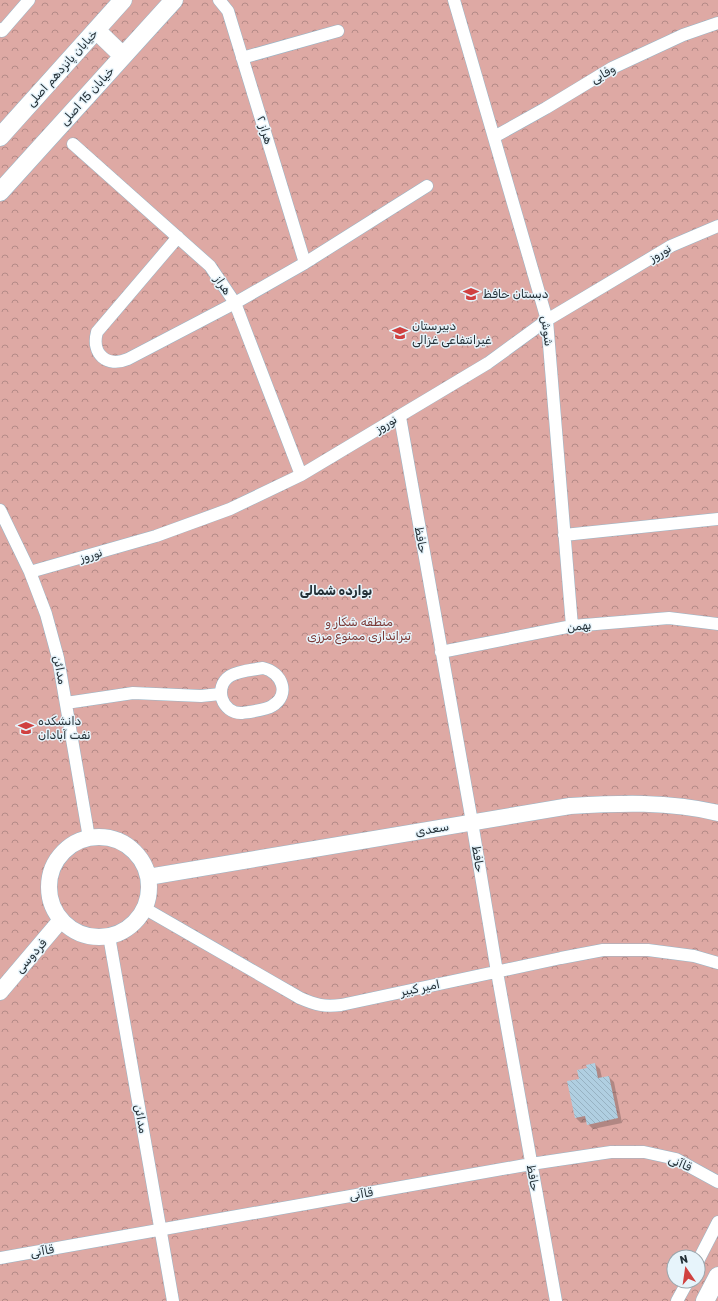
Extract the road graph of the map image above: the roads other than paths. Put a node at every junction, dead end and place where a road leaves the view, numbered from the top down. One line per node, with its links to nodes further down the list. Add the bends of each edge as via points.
1 (28, 0): 7 (street, via 2,31)
2 (123, 0): 8 (main road, خیابان پانزدهم اصلی)
3 (174, 0): 10 (main road, خیابان 15 اصلی)
4 (219, 0): 11 (street, هراز ۲, via 228,11)
5 (454, 0): 13 (street, شوش)
6 (718, 23): 13 (street, وفایی, via 683,35 612,68)
7 (0, 29)
8 (96, 30): 10 (main road); 12 (main road, خیابان پانزدهم اصلی)
9 (338, 31): 11 (street)
10 (123, 56): 16 (main road, خیابان 15 اصلی)
11 (242, 58): 19 (street, هراز ۲)
12 (1, 133)
13 (494, 138): 21 (street, شوش)
14 (73, 144): 18 (street, هراز)
15 (427, 186): 19 (street)
16 (0, 192)
17 (718, 226): 21 (street, نوروز, via 670,246)
18 (178, 237): 20 (street, هراز, via 210,266); 20 (street, via 97,332 95,346 102,358 121,362)
19 (305, 263): 20 (street)
20 (235, 303): 23 (street, هراز)
21 (547, 320): 22 (street, نوروز, via 488,364); 26 (street, شوش)
22 (400, 416): 23 (street, نوروز); 30 (street, حافظ)
23 (301, 475): 27 (street, نوروز, via 230,509 156,536)
24 (0, 510): 27 (street, مدائن)
25 (718, 519): 26 (street)
26 (564, 535): 29 (street, شوش)
27 (30, 572): 32 (street, مدائن, via 46,614 58,658)
28 (718, 624): 29 (street, بهمن, via 669,618)
29 (572, 626): 30 (street, بهمن)
30 (441, 652): 34 (street, حافظ)
31 (220, 694): 31 (street, via 225,706 236,713 242,713 276,704 282,692 282,685 275,673 263,668 229,677 224,681); 32 (street, via 201,696 133,693)
32 (66, 703): 35 (street, مدائن)
33 (718, 813): 34 (street, سعدی, via 672,805 621,803 570,806)
34 (472, 822): 36 (street, سعدی); 41 (street, حافظ)
35 (89, 838): 36 (street, via 120,842 133,850); 38 (street, via 74,844 62,854 53,867 49,882 50,898)
36 (148, 877): 37 (street, via 148,893)
37 (144, 908): 39 (street, via 130,926); 41 (street, امیر کبیر, via 313,1004 327,1006 349,1003)
38 (61, 920): 39 (street, via 78,933 93,937); 42 (street, فردوسی)
39 (109, 936): 46 (street, مدائن)
40 (718, 963): 41 (street, امیر کبیر, via 694,956 648,950 603,950)
41 (497, 972): 43 (street, حافظ)
42 (0, 992)
43 (531, 1164): 44 (street, قاآنی, via 611,1152 644,1152 676,1160); 46 (street, قاآنی); 52 (street, حافظ)
44 (718, 1182)
45 (718, 1222): 47 (street)
46 (161, 1230): 48 (street, قاآنی); 51 (street, مدائن)
47 (704, 1249)
48 (0, 1258)
49 (718, 1276): 54 (main road)
50 (684, 1289): 53 (street)
51 (173, 1301)
52 (556, 1301)
53 (677, 1301)
54 (705, 1301)

